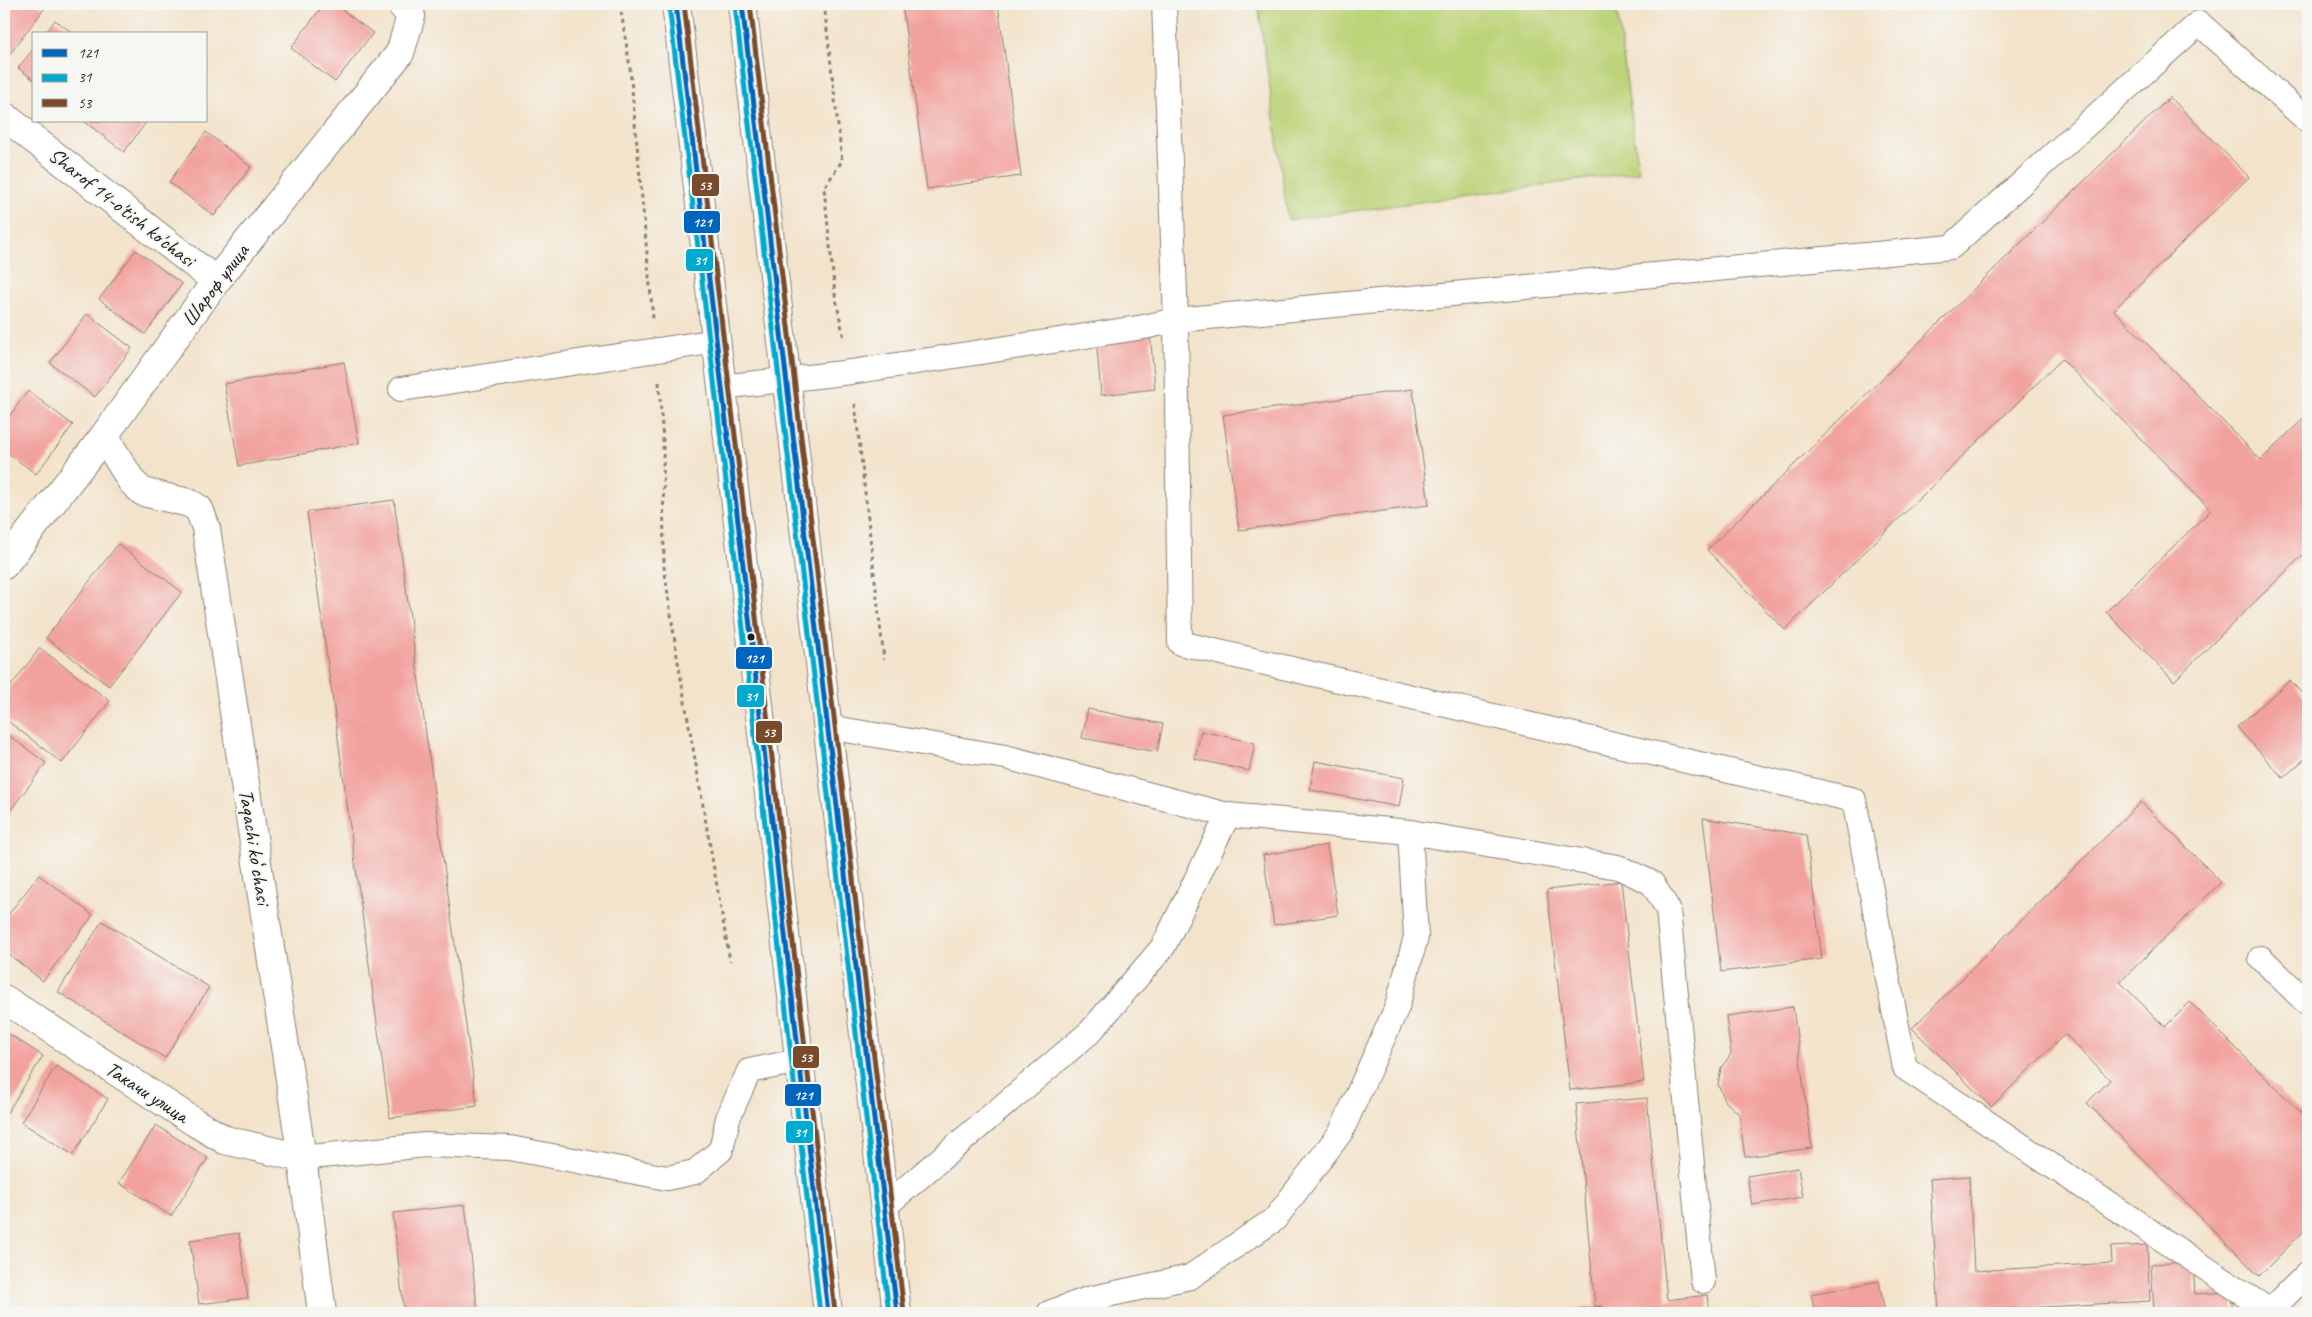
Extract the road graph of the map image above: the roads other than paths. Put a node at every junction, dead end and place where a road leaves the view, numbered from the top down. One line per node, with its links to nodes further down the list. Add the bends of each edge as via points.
1 (401, 4): 7 (main road, Шароф улица, via 411,16 400,53)
2 (676, 4): 9 (main road)
3 (742, 4): 10 (main road)
4 (1164, 4): 8 (lane)
5 (4, 116): 7 (main road, Sharof 14-o'tish ko'chasi)
6 (2308, 121): 8 (lane, via 2198,23 1951,248)
7 (216, 280): 13 (main road, Шароф улица)
8 (1176, 320): 10 (lane); 24 (lane, via 1180,643 1854,800 1905,1068 2270,1311)
9 (717, 341): 11 (main road); 12 (lane)
10 (788, 380): 11 (lane); 15 (main road)
11 (722, 387): 21 (main road)
12 (401, 389)
13 (104, 436): 14 (main road, Шароф улица); 22 (main road, Taqachi koʻchasi, via 132,482 143,492 189,503 199,510 206,528)
14 (4, 565)
15 (828, 727): 16 (lane, via 1005,757); 23 (main road)
16 (1228, 815): 17 (lane); 23 (lane, via 1163,948 1090,1032)
17 (1410, 832): 25 (lane, via 1618,867 1652,883 1668,909); 29 (lane, via 1416,937 1397,1007 1341,1132 1323,1156 1275,1219 1190,1278 1088,1299)
18 (2261, 958): 20 (lane)
19 (4, 999): 22 (main road, Такачи улица, via 225,1140)
20 (2308, 1004)
21 (799, 1061): 22 (lane, via 749,1071 728,1118 721,1150 695,1172 666,1178 510,1148 425,1145); 27 (main road)
22 (302, 1158): 26 (main road, Taqachi koʻchasi)
23 (884, 1207): 28 (main road)
24 (2308, 1273)
25 (1702, 1282)
26 (322, 1313)
27 (828, 1313)
28 (897, 1313)
29 (1049, 1313)

